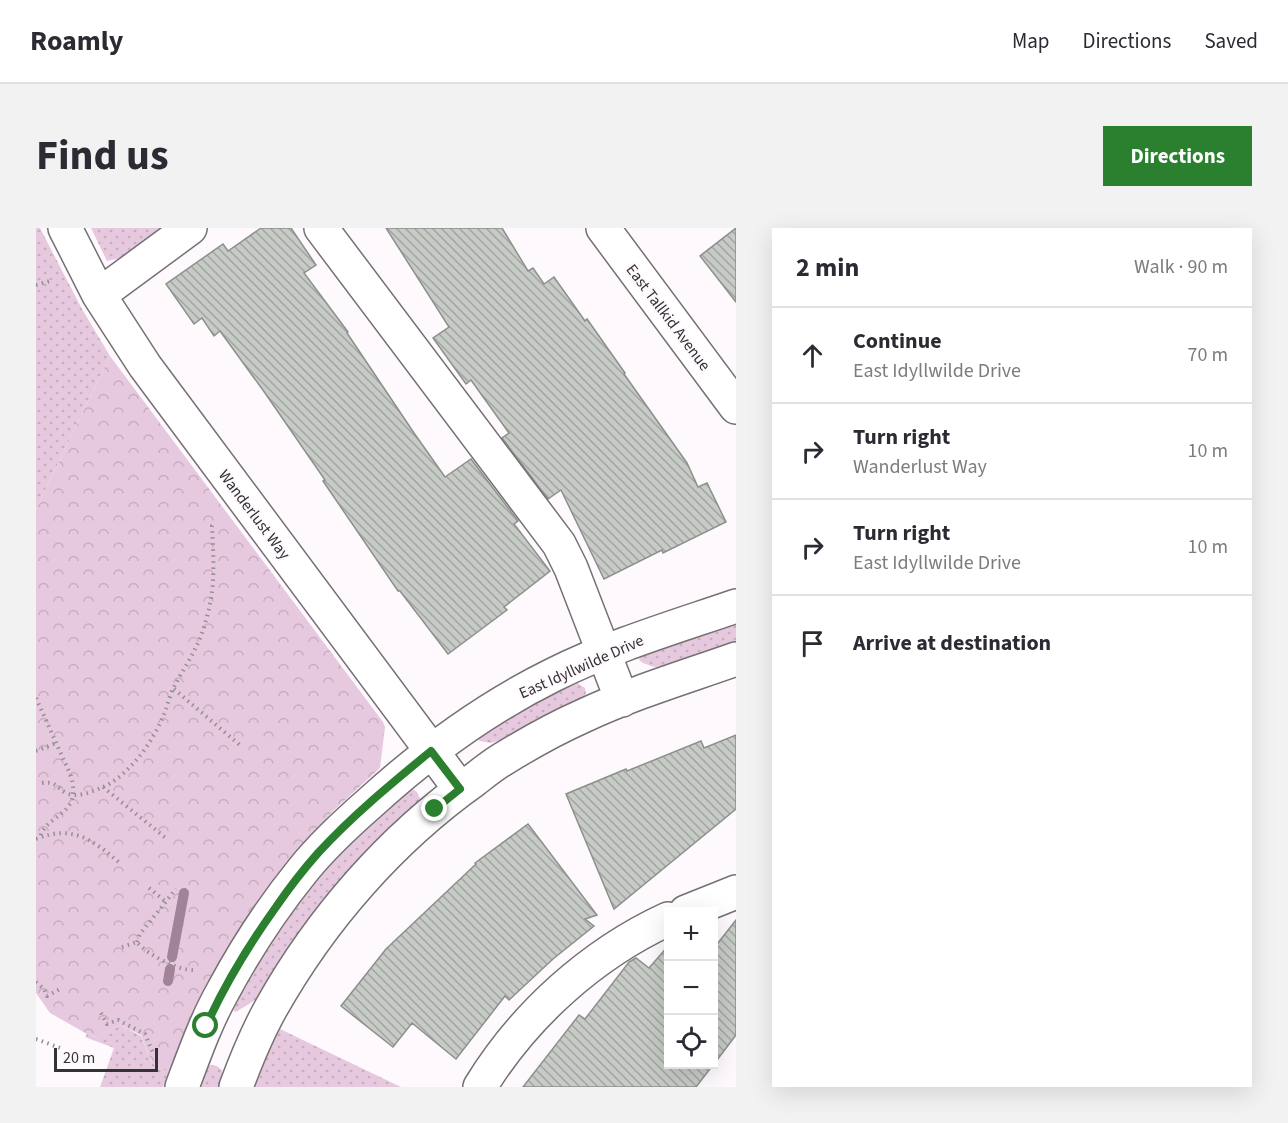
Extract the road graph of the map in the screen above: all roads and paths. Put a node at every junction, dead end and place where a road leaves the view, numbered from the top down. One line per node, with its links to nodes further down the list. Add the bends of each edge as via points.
1 (65, 228): 7 (street, Wanderlust Way)
2 (190, 228): 7 (street)
3 (321, 228): 11 (street, via 559,544)
4 (603, 228): 8 (street, East Tallkid Avenue)
5 (50, 281): 6 (path)
6 (36, 285)
7 (99, 294): 19 (street, Wanderlust Way, via 145,366)
8 (736, 407)
9 (216, 523): 13 (path, via 212,526 211,598 197,645)
10 (736, 606): 11 (street, East Idyllwilde Drive)
11 (604, 653): 15 (street); 19 (street, East Idyllwilde Drive, via 513,696)
12 (736, 659): 15 (street)
13 (173, 689): 17 (path); 21 (path, via 146,747 135,762)
14 (36, 700): 16 (path)
15 (622, 700): 22 (street, via 520,749)
16 (56, 743): 18 (path); 23 (path, via 71,776)
17 (242, 747)
18 (36, 751)
19 (431, 751): 22 (street, Wanderlust Way); 42 (street, East Idyllwilde Drive, via 349,821 289,889 222,993)
20 (42, 783): 23 (path, via 54,783)
21 (103, 787): 23 (path); 25 (path)
22 (460, 789): 43 (street, via 382,859 304,955 271,1007)
23 (73, 795): 24 (path, via 67,808)
24 (38, 838): 26 (path, via 74,834 95,844)
25 (166, 840)
26 (120, 864)
27 (149, 888): 30 (path)
28 (176, 889): 30 (path)
29 (736, 892): 31 (street)
30 (166, 902): 33 (path)
31 (698, 907)
32 (664, 922): 44 (street, via 628,940 567,986 510,1044)
33 (137, 942): 34 (path); 35 (path, via 158,958)
34 (122, 947)
35 (194, 970)
36 (36, 982): 37 (path, via 47,996)
37 (60, 988)
38 (101, 1013): 41 (path, via 107,1024 118,1020 145,1034)
39 (36, 1039): 40 (path)
40 (63, 1049)
41 (154, 1055)
42 (182, 1087)
43 (236, 1087)
44 (480, 1087)

